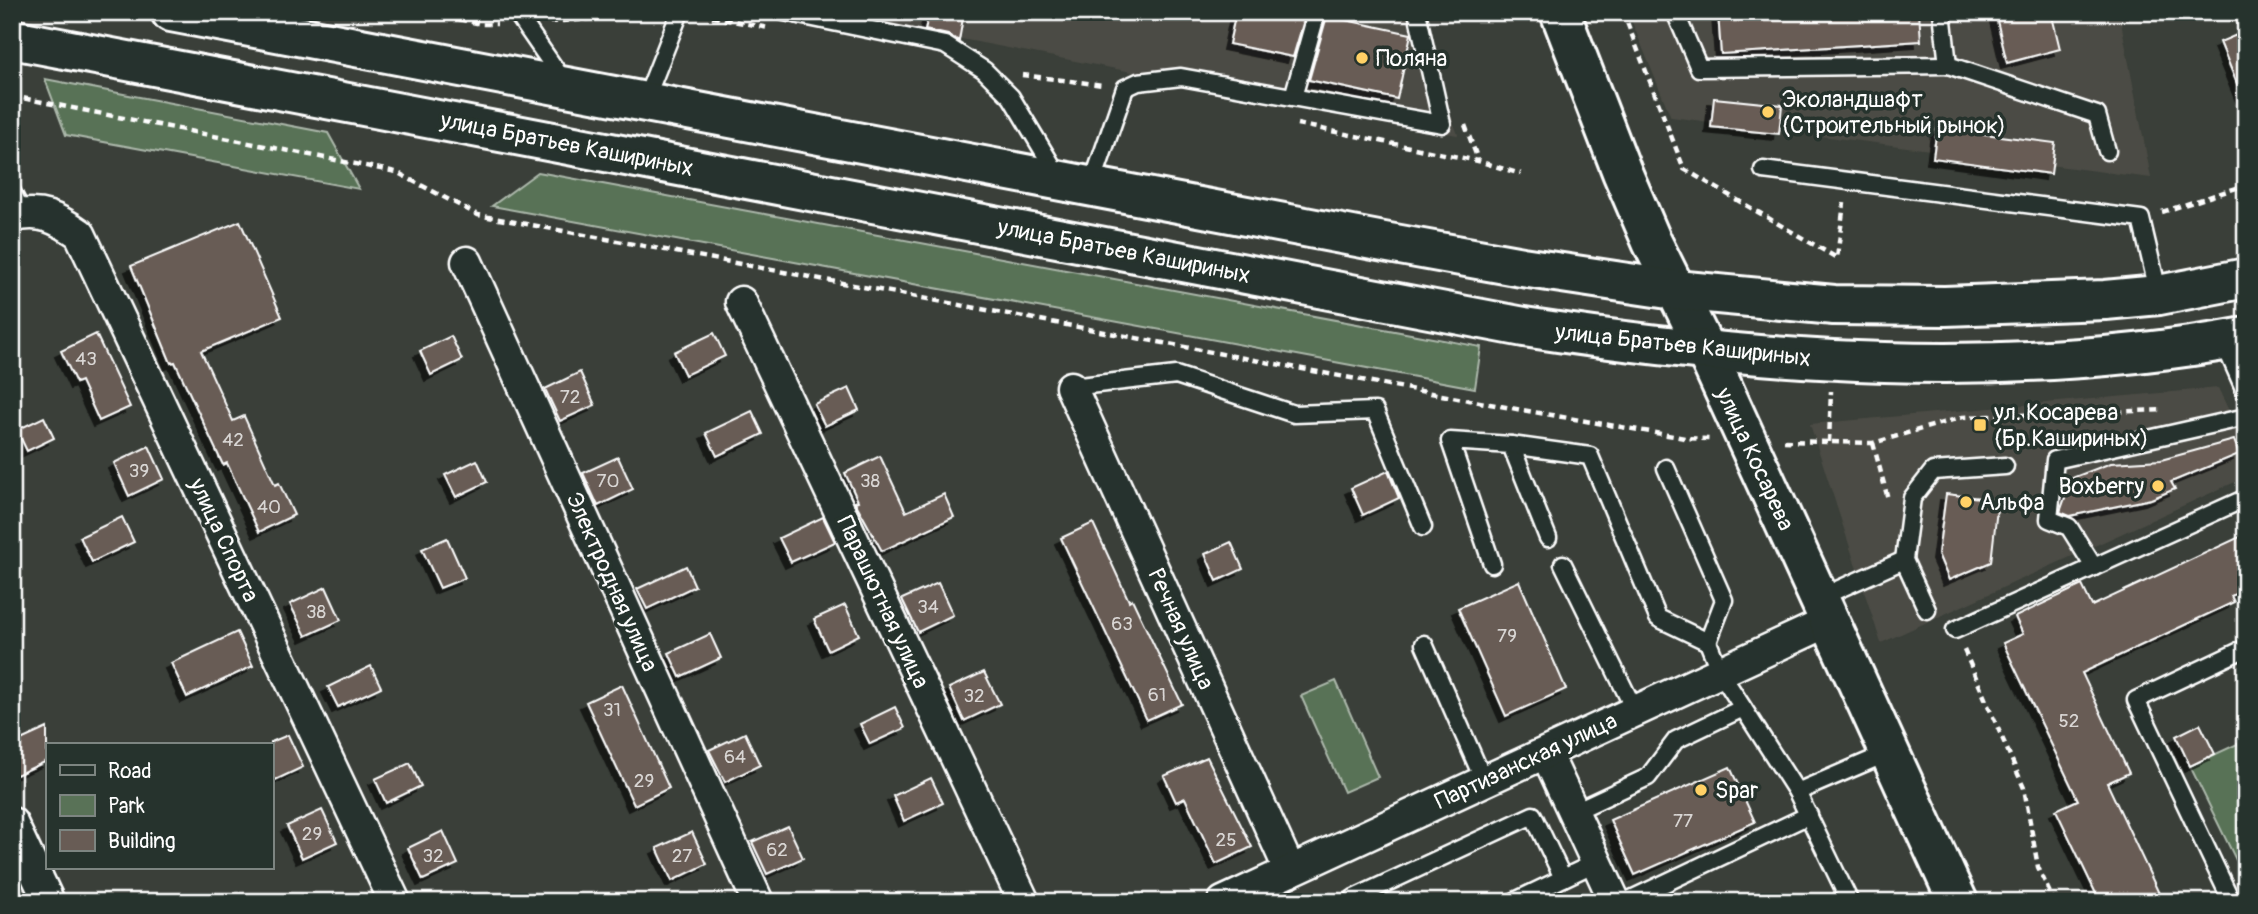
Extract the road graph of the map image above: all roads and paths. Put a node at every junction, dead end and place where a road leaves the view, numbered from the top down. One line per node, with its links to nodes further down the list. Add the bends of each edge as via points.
1 (170, 12): 18 (main road)
2 (424, 12): 14 (path)
3 (516, 12): 18 (lane)
4 (680, 12): 22 (lane)
5 (784, 12): 17 (lane, via 945,45)
6 (1317, 12): 21 (lane)
7 (1417, 12): 21 (lane, via 1441,124)
8 (1560, 12): 34 (main road, улица Косарева, via 1622,172)
9 (1623, 12): 27 (path, via 1684,169 1838,258)
10 (1675, 12): 16 (lane, via 1699,68)
11 (1942, 12): 16 (lane)
12 (645, 15): 13 (path)
13 (551, 22)
14 (501, 24)
15 (12, 39): 38 (main road, улица Братьев Кашириных, via 1524,327)
16 (1948, 65): 24 (lane, via 2097,115)
17 (984, 70): 19 (path); 28 (lane, via 1011,97)
18 (568, 88): 22 (main road)
19 (1125, 88): 21 (lane, via 1181,77); 28 (lane)
20 (12, 96): 43 (path, via 396,172 478,215 1522,410 1685,438)
21 (1293, 97)
22 (645, 103): 28 (main road)
23 (1288, 122): 26 (path, via 1478,160)
24 (2107, 152)
25 (1763, 170): 27 (lane)
26 (1521, 174)
27 (1847, 179): 31 (lane)
28 (1076, 185): 34 (main road, via 1508,265)
29 (2246, 185): 31 (path)
30 (16, 207): 74 (street, улица Спорта, via 55,217 79,234)
31 (2141, 219): 35 (lane)
32 (467, 262): 75 (street, Электродная улица)
33 (2246, 278): 35 (main road)
34 (1675, 290): 35 (main road, via 1886,306 2037,304); 38 (main road, улица Косарева)
35 (2159, 295)
36 (741, 302): 76 (street, Парашютная улица)
37 (2234, 339): 38 (main road, улица Братьев Кашириных, via 2049,359 1946,363 1832,361); 40 (lane)
38 (1706, 351): 43 (main road, улица Косарева)
39 (1071, 387): 48 (lane, via 1177,375 1294,414 1375,411); 71 (street, Речная улица)
40 (2246, 393)
41 (2165, 410): 43 (path, via 1963,417 1873,443)
42 (2246, 417): 53 (lane, via 2056,460 2049,519 2069,527)
43 (1747, 440): 54 (main road, улица Косарева)
44 (1511, 445): 49 (lane); 51 (lane, via 1450,441); 57 (lane, via 1590,456 1658,618)
45 (2006, 466): 50 (lane, via 1933,471 1912,498)
46 (1666, 468): 57 (lane, via 1724,600)
47 (2246, 498): 53 (lane)
48 (1423, 527)
49 (1548, 538)
50 (1904, 561): 54 (lane); 55 (lane)
51 (1492, 564)
52 (1563, 564): 62 (lane)
53 (2094, 567): 56 (lane)
54 (1824, 610): 60 (street, Партизанская улица); 63 (main road, улица Косарева)
55 (1927, 610)
56 (1955, 630): 84 (path, via 2024,788 2038,867)
57 (1707, 642): 60 (lane)
58 (1424, 644): 65 (lane)
59 (2246, 648): 85 (lane, via 2136,699)
60 (1720, 672): 61 (lane); 62 (street, Партизанская улица)
61 (1743, 708): 66 (lane); 67 (lane, via 1676,740 1648,776)
62 (1635, 711): 64 (street, Партизанская улица)
63 (1889, 751): 66 (lane); 83 (main road, улица Косарева)
64 (1546, 753): 65 (street, Партизанская улица); 67 (street)
65 (1484, 781): 71 (street, Партизанская улица)
66 (1797, 792): 68 (lane)
67 (1573, 812): 70 (street)
68 (1809, 816): 81 (lane); 82 (lane)
69 (12, 823): 73 (street)
70 (1597, 862): 72 (lane); 80 (street)
71 (1290, 871): 77 (street, Партизанская улица)
72 (1563, 878): 78 (lane, via 1533,814 1354,898); 79 (lane)
73 (49, 902)
74 (395, 902)
75 (758, 902)
76 (1024, 902)
77 (1223, 902)
78 (1355, 902)
79 (1513, 902)
80 (1615, 902)
81 (1625, 902)
82 (1850, 902)
83 (1958, 902)
84 (2054, 902)
85 (2232, 902)

